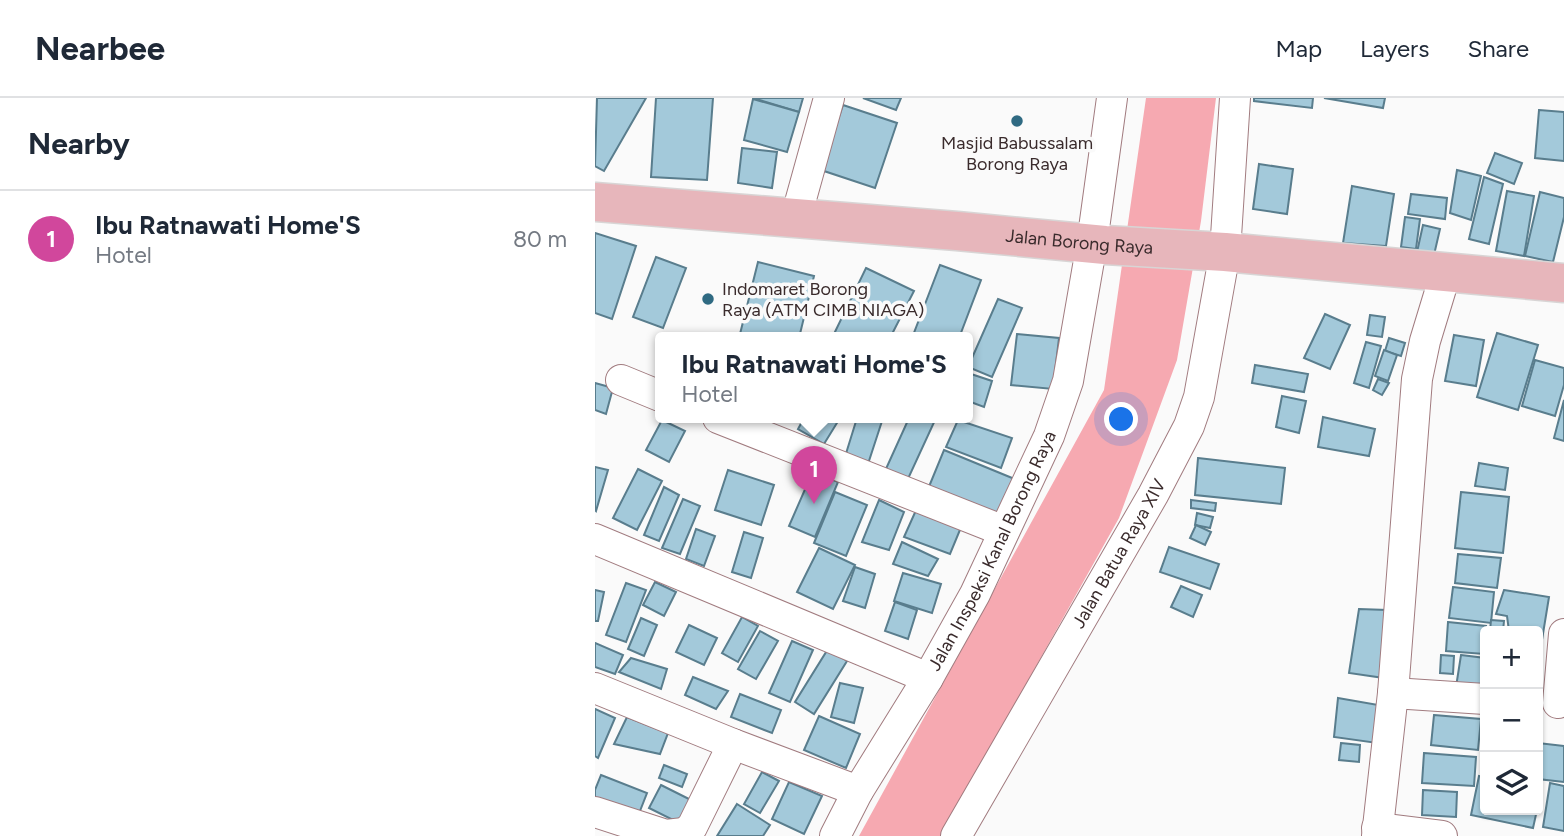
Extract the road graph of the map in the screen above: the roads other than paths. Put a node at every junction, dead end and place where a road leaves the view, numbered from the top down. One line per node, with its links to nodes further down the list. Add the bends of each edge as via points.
1 (829, 98): 5 (street)
2 (1112, 98): 6 (street, Jalan Inspeksi Kanal Borong Raya)
3 (1235, 98): 7 (street, Jalan Batua Raya XIV)
4 (595, 202): 5 (main road, Jalan Borong Raya)
5 (796, 217): 6 (main road, Jalan Borong Raya)
6 (1099, 244): 7 (main road, Jalan Borong Raya); 13 (street, Jalan Inspeksi Kanal Borong Raya, via 1068,381 1049,436)
7 (1215, 251): 8 (main road, Jalan Borong Raya); 26 (street, Jalan Batua Raya XIV, via 1199,397 1189,426)
8 (1446, 272): 9 (main road, Jalan Borong Raya); 18 (street, via 1417,379)
9 (1564, 283)
10 (621, 380): 11 (street)
11 (655, 394)
12 (731, 423): 13 (street)
13 (1004, 531): 16 (street, Jalan Inspeksi Kanal Borong Raya)
14 (595, 538): 16 (street)
15 (1564, 634): 20 (street)
16 (928, 678): 22 (street, Jalan Inspeksi Kanal Borong Raya)
17 (595, 688): 21 (street)
18 (1393, 693): 19 (street); 24 (street)
19 (1480, 699)
20 (1553, 703)
21 (733, 744): 22 (street); 23 (street, via 692,827 684,833 666,835)
22 (858, 791): 25 (street, Jalan Inspeksi Kanal Borong Raya)
23 (596, 815)
24 (1377, 832): 27 (street)
25 (835, 836)
26 (956, 836)
27 (1442, 836)

